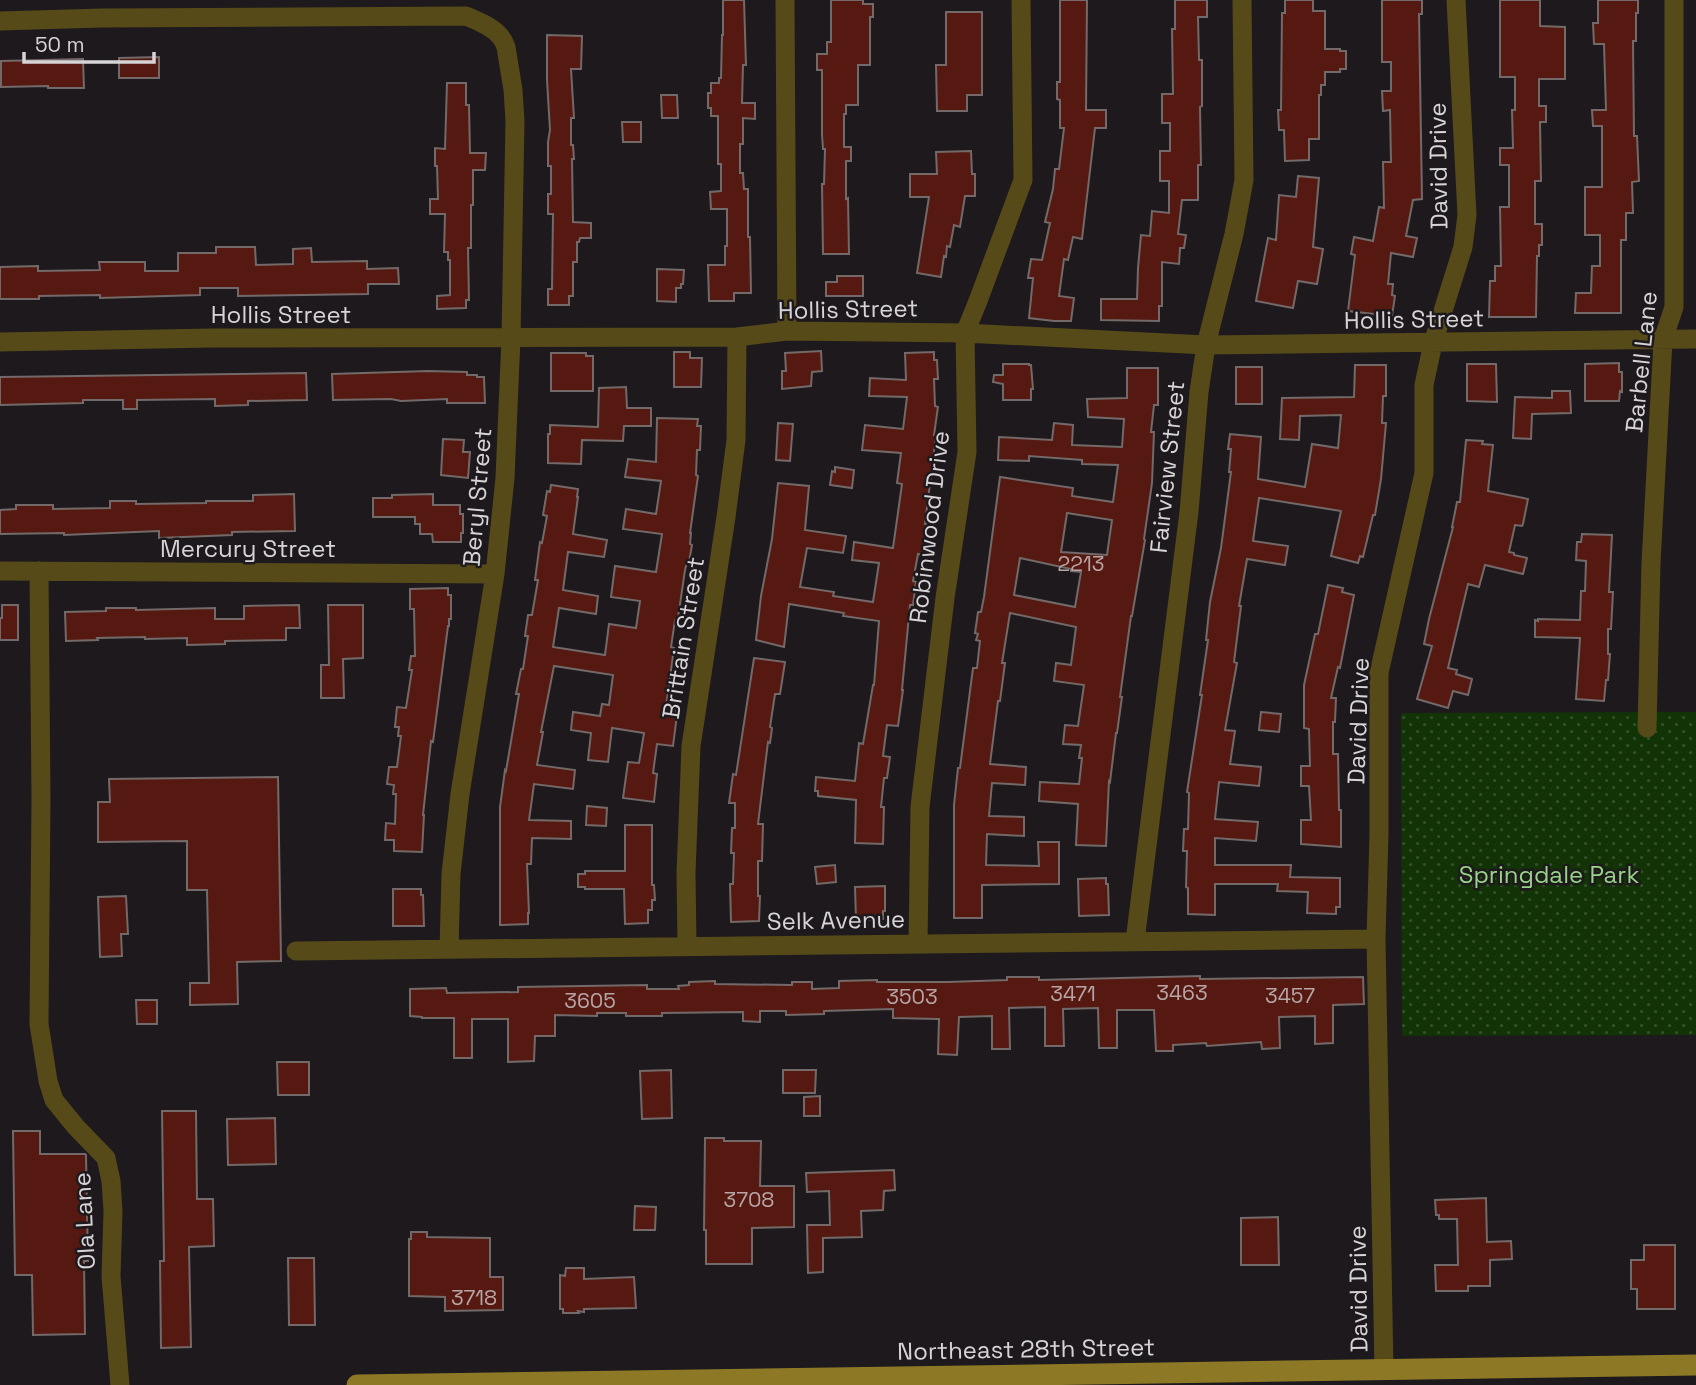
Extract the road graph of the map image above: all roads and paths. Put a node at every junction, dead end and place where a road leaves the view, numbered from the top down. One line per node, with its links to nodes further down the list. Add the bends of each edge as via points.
1 (785, 0): 7 (street)
2 (1021, 0): 8 (street, Robinwood Drive, via 1023,180)
3 (1242, 0): 15 (street, Fairview Street, via 1244,180)
4 (1456, 0): 14 (street, David Drive, via 1467,215 1463,247)
5 (1674, 0): 12 (street, Barbell Lane, via 1674,307)
6 (0, 21): 10 (street, Beryl Street, via 466,16 488,25 504,40 513,90)
7 (787, 331): 8 (street, Hollis Street); 9 (street, Hollis Street)
8 (965, 332): 15 (street, Hollis Street); 22 (street, Robinwood Drive, via 967,452 920,807)
9 (737, 337): 10 (street, Hollis Street); 23 (street, Brittain Street, via 736,440 691,746)
10 (512, 338): 13 (street, Hollis Street); 18 (street, Beryl Street)
11 (1696, 339): 12 (street, Hollis Street)
12 (1663, 340): 14 (street, Hollis Street); 19 (street, Barbell Lane)
13 (0, 342)
14 (1433, 343): 15 (street, Hollis Street); 20 (street, David Drive, via 1424,386 1424,473 1379,673)
15 (1206, 345): 21 (street, Fairview Street)
16 (0, 571): 17 (street, Mercury Street)
17 (39, 571): 18 (street, Mercury Street); 30 (street, Ola Lane, via 39,1024 54,1100 106,1158 113,1211 111,1276)
18 (495, 574): 24 (street, Beryl Street, via 460,794)
19 (1647, 728)
20 (1376, 939): 21 (street, Selk Avenue); 27 (street, David Drive)
21 (1135, 941): 22 (street, Selk Avenue)
22 (918, 944): 23 (street, Selk Avenue)
23 (687, 946): 24 (street, Selk Avenue)
24 (449, 949): 25 (street, Selk Avenue)
25 (296, 951)
26 (1696, 1365): 27 (main road, Northeast 28th Street)
27 (1384, 1370): 28 (main road, Northeast 28th Street)
28 (1265, 1378): 29 (main road, Northeast 28th Street)
29 (580, 1383): 31 (main road, Northeast 28th Street)
30 (120, 1385)
31 (358, 1385)

